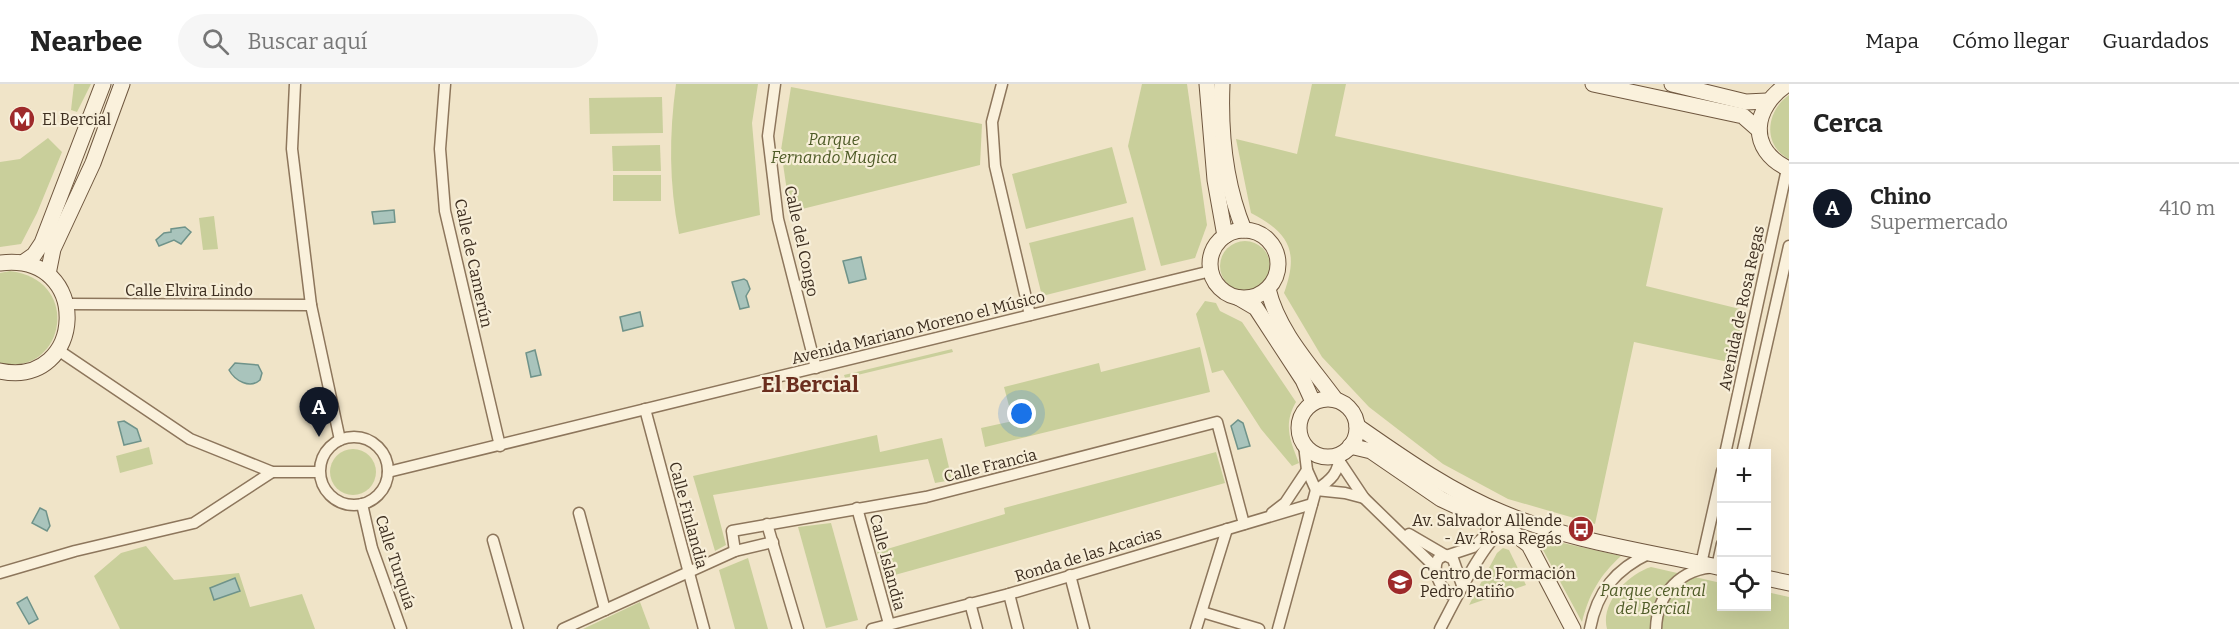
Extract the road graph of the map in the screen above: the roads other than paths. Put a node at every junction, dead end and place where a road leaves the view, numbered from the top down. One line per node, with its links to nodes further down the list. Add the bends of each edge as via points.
1 (103, 84): 18 (street, via 42,243)
2 (122, 84): 21 (street, via 93,163 54,249)
3 (295, 84): 25 (street, via 292,148)
4 (445, 84): 36 (street, Calle de Camerún, via 440,149 445,211)
5 (775, 84): 28 (street, Calle del Congo, via 768,136 778,219)
6 (1002, 84): 26 (street, via 992,122 995,166)
7 (1207, 84): 16 (street, via 1215,180)
8 (1222, 84): 15 (street, via 1229,184)
9 (1593, 84): 13 (street, via 1743,116)
10 (1672, 84): 12 (street, via 1746,102)
11 (1788, 84): 12 (street)
12 (1767, 101): 13 (street)
13 (1759, 130): 14 (street, via 1772,159)
14 (1788, 169): 37 (street, Avenida de Rosa Regas)
15 (1244, 230): 16 (street); 22 (street, via 1260,232 1279,260 1276,278)
16 (1225, 236): 20 (street, via 1211,253)
17 (1789, 246): 38 (street, Avenida de Rosa Regas)
18 (24, 262): 19 (street); 21 (street)
19 (0, 263)
20 (1211, 271): 23 (street, via 1226,294); 26 (street, Avenida Mariano Moreno el Músico)
21 (48, 274): 24 (street, via 60,287)
22 (1269, 289): 23 (street); 30 (street, via 1272,304 1298,351)
23 (1239, 298): 31 (street, via 1256,308)
24 (67, 304): 25 (street, Calle Elvira Lindo); 27 (street, via 67,328)
25 (312, 305): 34 (street)
26 (1030, 315): 28 (street, Avenida Mariano Moreno el Músico)
27 (58, 350): 29 (street, via 45,363 28,371); 42 (street, via 190,439)
28 (816, 368): 32 (street, Avenida Mariano Moreno el Músico)
29 (0, 371)
30 (1335, 399): 31 (street); 33 (street, via 1348,406)
31 (1313, 402): 35 (street, via 1298,425)
32 (645, 409): 36 (street, Avenida Mariano Moreno el Músico); 68 (street, Calle Finlandia)
33 (1357, 426): 39 (street); 61 (street, via 1455,490 1502,513 1539,526)
34 (340, 440): 41 (street, via 321,460); 43 (street, via 360,438 371,442 381,451)
35 (1304, 445): 39 (street, via 1320,456); 40 (street)
36 (500, 446): 43 (street, Avenida Mariano Moreno el Músico)
37 (1726, 449)
38 (1743, 449)
39 (1343, 454): 44 (street, via 1332,479); 46 (street); 52 (street, via 1371,451 1441,499)
40 (1307, 470): 44 (street); 51 (street, via 1285,503)
41 (320, 471): 42 (street); 47 (street, via 330,496 340,502)
42 (272, 472): 67 (street, via 194,523)
43 (387, 472): 47 (street, via 380,492)
44 (1316, 490): 46 (street); 48 (street)
45 (1717, 493): 63 (street)
46 (1364, 498): 55 (street)
47 (362, 504): 79 (street, Calle Turquía, via 372,548)
48 (1312, 504): 51 (street, Ronda de las Acacias); 90 (street)
49 (857, 508): 53 (street, Calle Francia); 54 (street, Calle Francia, via 926,497 1217,422); 78 (street, Calle Islandia)
50 (579, 513): 76 (street)
51 (1267, 517): 54 (street, Ronda de las Acacias)
52 (1487, 522): 57 (street); 62 (street, via 1486,536 1473,547)
53 (767, 524): 59 (street); 60 (street, Calle Francia, via 732,531)
54 (1244, 524): 56 (street, Ronda de las Acacias)
55 (1396, 526): 62 (street); 64 (street)
56 (1227, 529): 69 (street, Ronda de las Acacias); 77 (street)
57 (1512, 532): 72 (street, via 1498,535); 92 (street, via 1529,545)
58 (493, 540): 80 (street)
59 (773, 542): 60 (street); 83 (street)
60 (735, 551): 68 (street)
61 (1650, 552): 63 (street); 93 (street, via 1627,565 1603,589)
62 (1447, 555): 64 (street, via 1438,559); 72 (street, via 1457,565)
63 (1701, 564): 65 (street)
64 (1435, 567): 73 (street)
65 (1717, 567)
66 (1717, 567): 94 (street, via 1695,570 1669,588 1660,605)
67 (0, 573)
68 (689, 573): 76 (street); 82 (street, Calle Finlandia)
69 (1070, 575): 74 (street, Ronda de las Acacias); 87 (street)
70 (1771, 579): 71 (street)
71 (1789, 583)
72 (1460, 589): 73 (street, via 1450,594); 91 (street)
73 (1444, 590): 91 (street, via 1446,603)
74 (1009, 594): 75 (street, Ronda de las Acacias); 86 (street)
75 (970, 603): 78 (street, Ronda de las Acacias); 85 (street)
76 (605, 610): 81 (street)
77 (1202, 612): 88 (street); 89 (street)
78 (889, 624): 84 (street, Ronda de las Acacias)
79 (401, 629)
80 (518, 629)
81 (564, 629)
82 (704, 629)
83 (798, 629)
84 (872, 629)
85 (976, 629)
86 (1018, 629)
87 (1084, 629)
88 (1196, 629)
89 (1259, 629)
90 (1278, 629)
91 (1440, 629)
92 (1573, 629)
93 (1590, 629)
94 (1656, 629)

